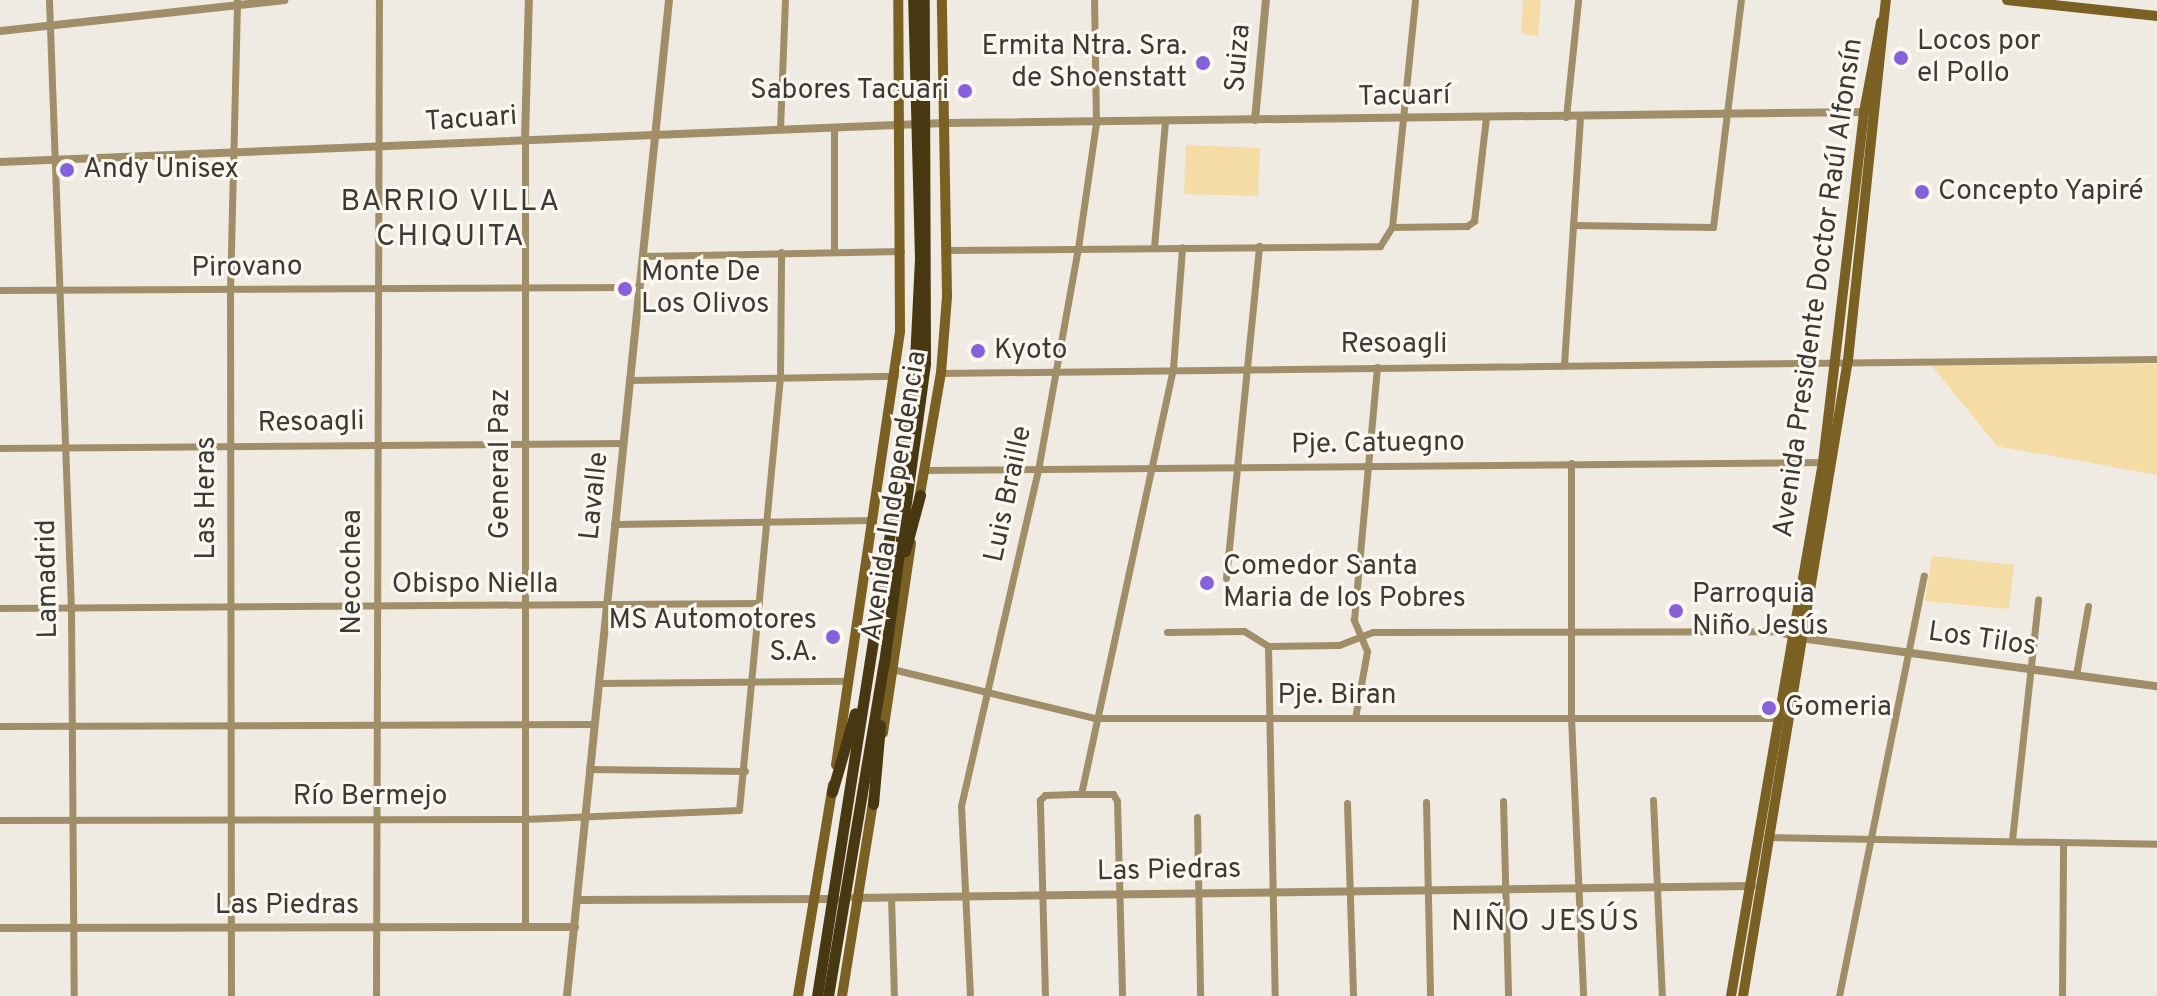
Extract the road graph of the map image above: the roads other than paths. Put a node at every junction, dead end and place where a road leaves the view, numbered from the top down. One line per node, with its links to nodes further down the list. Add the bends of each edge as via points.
1 (49, 0): 20 (street)
2 (284, 0): 18 (street)
3 (379, 0): 38 (street, Necochea)
4 (529, 0): 37 (street, General Paz)
5 (669, 0): 36 (street, Lavalle)
6 (785, 0): 35 (street)
7 (898, 0): 32 (main road, Avenida Independencia)
8 (913, 0): 33 (highway, Avenida Independencia)
9 (924, 0): 33 (highway, Avenida Independencia)
10 (942, 0): 30 (main road, Avenida Independencia)
11 (1094, 0): 31 (street, Luis Braille)
12 (1266, 0): 27 (street, Suiza)
13 (1415, 0): 28 (street)
14 (1578, 0): 24 (street)
15 (1741, 0): 23 (street)
16 (1886, 0): 22 (main road, Avenida Presidente Doctor Raúl Alfonsín, via 1873,47)
17 (2007, 0): 19 (main road)
18 (237, 3): 20 (street); 39 (street, Las Heras)
19 (2157, 16)
20 (51, 25): 21 (street); 40 (street, Lamadrid)
21 (0, 31)
22 (1870, 112): 23 (street, Tacuarí); 60 (main road, Avenida Presidente Doctor Raúl Alfonsín)
23 (1727, 113): 25 (street, Tacuarí); 42 (street, via 1713,227)
24 (1566, 117): 25 (street, Tacuarí); 26 (street, Tacuarí)
25 (1580, 117): 42 (street)
26 (1486, 118): 28 (street, Tacuarí); 43 (street, via 1478,215 1467,226)
27 (1255, 120): 28 (street, Tacuarí); 29 (street, Tacuarí)
28 (1403, 120): 43 (street)
29 (1165, 122): 31 (street, Tacuarí); 45 (street)
30 (945, 123): 31 (street, Tacuarí); 33 (street, Tacuari); 48 (main road, Avenida Independencia)
31 (1096, 123): 47 (street, Luis Braille)
32 (900, 125): 33 (street, Tacuari); 34 (street, Tacuari); 49 (main road, Avenida Independencia)
33 (921, 125): 89 (highway, Avenida Independencia, via 925,363); 105 (highway, Avenida Independencia, via 915,366)
34 (834, 128): 35 (street, Tacuari); 51 (street)
35 (780, 129): 36 (street, Tacuari)
36 (655, 132): 37 (street, Tacuari); 52 (street, Lavalle)
37 (525, 139): 38 (street, Tacuari); 55 (street, General Paz)
38 (377, 148): 39 (street, Tacuari); 54 (street, Necochea)
39 (235, 154): 40 (street, Tacuari); 58 (street, Las Heras)
40 (55, 161): 41 (street, Tacuari); 57 (street, Lamadrid)
41 (0, 162)
42 (1573, 225): 61 (street)
43 (1392, 227): 44 (street, via 1380,246)
44 (1259, 246): 46 (street); 62 (street)
45 (1154, 247): 46 (street); 47 (street)
46 (1182, 247): 64 (street)
47 (1078, 248): 48 (street); 65 (street, Luis Braille)
48 (948, 250): 66 (main road, Avenida Independencia)
49 (903, 251): 51 (street); 67 (main road, Avenida Independencia)
50 (781, 252): 51 (street); 52 (street); 68 (street)
51 (834, 252)
52 (642, 256): 53 (street, Lavalle)
53 (638, 287): 55 (street, Pirovano); 69 (street, Lavalle)
54 (375, 288): 55 (street, Pirovano); 58 (street, Pirovano); 71 (street, Necochea)
55 (522, 288): 72 (street, General Paz)
56 (0, 290): 57 (street, Pirovano)
57 (59, 290): 58 (street, Pirovano); 75 (street, Lamadrid)
58 (230, 291): 73 (street, Las Heras)
59 (2157, 359): 60 (street, Resoagli)
60 (1842, 360): 61 (street, Resoagli); 76 (main road, Avenida Presidente Doctor Raúl Alfonsín)
61 (1564, 365): 63 (street, Resoagli)
62 (1249, 367): 63 (street, Resoagli); 64 (street, Resoagli); 79 (street)
63 (1377, 367): 78 (street)
64 (1173, 368): 65 (street, Resoagli); 80 (street)
65 (1056, 372): 66 (street, Resoagli); 82 (street, Luis Braille)
66 (941, 373): 81 (main road, Avenida Independencia)
67 (895, 376): 68 (street); 84 (main road, Avenida Independencia)
68 (780, 379): 69 (street); 85 (street)
69 (629, 380): 70 (street, Lavalle)
70 (623, 443): 72 (street, Resoagli); 86 (street, Lavalle)
71 (376, 444): 72 (street, Resoagli); 73 (street, Resoagli); 97 (street, Necochea)
72 (522, 445): 98 (street, General Paz)
73 (229, 446): 75 (street, Resoagli); 96 (street, Las Heras)
74 (0, 448): 75 (street, Resoagli)
75 (67, 448): 95 (street, Lamadrid)
76 (1828, 462): 77 (street, Pje. Catuegno); 102 (main road, Avenida Presidente Doctor Raúl Alfonsín)
77 (1571, 463): 78 (street, Pje. Catuegno); 100 (street)
78 (1369, 466): 79 (street, Pje. Catuegno); 101 (street, via 1354,620)
79 (1239, 467): 80 (street, Pje. Catuegno); 88 (street)
80 (1149, 468): 82 (street, Pje. Catuegno); 115 (street)
81 (925, 470): 82 (street, Pje. Catuegno); 83 (main road, Avenida Independencia)
82 (1038, 470): 113 (street, Luis Braille)
83 (920, 495): 89 (highway); 106 (main road, Avenida Independencia)
84 (873, 520): 85 (street); 109 (main road, Avenida Independencia)
85 (766, 521): 86 (street); 91 (street)
86 (614, 524): 92 (street, Lavalle)
87 (1924, 576): 104 (street)
88 (1226, 578)
89 (894, 586): 106 (highway, Avenida Independencia)
90 (2038, 599): 107 (street)
91 (759, 603): 92 (street, Obispo Niella); 110 (street)
92 (606, 606): 98 (street, Obispo Niella); 111 (street, Lavalle)
93 (2088, 606): 108 (street)
94 (0, 608): 95 (street, Obispo Niella)
95 (71, 608): 96 (street, Obispo Niella); 124 (street, Lamadrid)
96 (228, 608): 97 (street, Obispo Niella); 120 (street, Las Heras)
97 (375, 608): 98 (street, Obispo Niella); 121 (street, Necochea)
98 (524, 608): 119 (street, General Paz)
99 (1167, 632): 103 (street, via 1244,631)
100 (1570, 632): 101 (street); 102 (street, via 1773,631); 114 (street)
101 (1360, 635): 103 (street, via 1339,645); 116 (street, via 1367,651)
102 (1796, 637): 104 (street, Los Tilos); 117 (main road, Avenida Presidente Doctor Raúl Alfonsín)
103 (1268, 646): 118 (street)
104 (1913, 652): 107 (street, Los Tilos); 143 (street)
105 (869, 666): 127 (highway); 164 (highway, Avenida Independencia)
106 (888, 666): 113 (street, Pje. Biran); 133 (highway); 161 (highway, Avenida Independencia)
107 (2030, 669): 108 (street, Los Tilos); 144 (street)
108 (2076, 675): 112 (street, Los Tilos)
109 (848, 681): 110 (street); 127 (main road, Avenida Independencia)
110 (753, 682): 111 (street); 126 (street)
111 (598, 683): 122 (street, Lavalle)
112 (2157, 686)
113 (986, 693): 115 (street, Pje. Biran); 156 (street, Luis Braille, via 961,806)
114 (1571, 717): 116 (street, Pje. Biran); 117 (street, Pje. Biran); 148 (street)
115 (1094, 718): 118 (street, Pje. Biran); 128 (street)
116 (1355, 718): 118 (street, Pje. Biran)
117 (1782, 718): 141 (main road, Avenida Presidente Doctor Raúl Alfonsín); 142 (main road, Avenida Presidente Doctor Raúl Alfonsín)
118 (1269, 719): 154 (street)
119 (524, 722): 121 (street); 122 (street); 136 (street, General Paz)
120 (230, 723): 121 (street); 124 (street); 139 (street, Las Heras)
121 (376, 723): 140 (street, Necochea)
122 (594, 724): 125 (street, Lavalle)
123 (0, 726): 124 (street)
124 (74, 726): 138 (street, Lamadrid)
125 (589, 769): 126 (street); 134 (street, Lavalle)
126 (745, 771): 134 (street, Río Bermejo, via 739,810)
127 (832, 792): 163 (main road, Avenida Independencia)
128 (1081, 794): 157 (street, via 1113,794 1117,801); 158 (street, via 1045,795 1040,800)
129 (1653, 800): 149 (street)
130 (1503, 801): 150 (street)
131 (1426, 802): 152 (street)
132 (1347, 803): 153 (street)
133 (873, 804): 160 (main road)
134 (585, 813): 136 (street, Río Bermejo); 162 (street, Lavalle)
135 (1197, 817): 155 (street)
136 (524, 819): 140 (street, Río Bermejo); 165 (street, General Paz)
137 (0, 820): 138 (street, Río Bermejo)
138 (73, 820): 139 (street, Río Bermejo); 170 (street, Lamadrid)
139 (230, 820): 140 (street, Río Bermejo); 168 (street, Las Heras)
140 (375, 820): 169 (street, Necochea)
141 (1759, 837): 142 (street); 147 (main road, Avenida Presidente Doctor Raúl Alfonsín)
142 (1771, 837): 143 (street); 151 (main road, Avenida Presidente Doctor Raúl Alfonsín)
143 (1868, 837): 144 (street); 192 (street)
144 (2012, 840): 145 (street)
145 (2063, 842): 146 (street); 193 (street)
146 (2157, 844)
147 (1749, 885): 149 (street, Las Piedras); 151 (street, Las Piedras); 190 (main road, Avenida Presidente Doctor Raúl Alfonsín)
148 (1579, 886): 149 (street, Las Piedras); 150 (street, Las Piedras); 188 (street)
149 (1658, 886): 189 (street)
150 (1504, 887): 152 (street, Las Piedras); 187 (street)
151 (1762, 887): 191 (main road, Avenida Presidente Doctor Raúl Alfonsín)
152 (1427, 889): 153 (street, Las Piedras); 186 (street)
153 (1350, 890): 154 (street, Las Piedras); 185 (street)
154 (1273, 891): 155 (street, Las Piedras); 184 (street)
155 (1198, 893): 157 (street, Las Piedras); 183 (street)
156 (966, 894): 158 (street, Las Piedras); 159 (street, Las Piedras); 180 (street, Luis Braille)
157 (1118, 894): 158 (street, Las Piedras); 182 (street)
158 (1042, 895): 181 (street)
159 (891, 897): 160 (street, Las Piedras); 179 (street)
160 (858, 898): 161 (street, Las Piedras); 178 (main road)
161 (843, 899): 164 (street, Las Piedras); 177 (highway, Avenida Independencia)
162 (577, 900): 163 (street, Las Piedras); 166 (street, Lavalle)
163 (813, 900): 164 (street, Las Piedras); 175 (main road, Avenida Independencia)
164 (830, 900): 176 (highway, Avenida Independencia)
165 (525, 927): 166 (street, Las Piedras); 169 (street, Las Piedras)
166 (575, 927): 174 (street, Lavalle)
167 (0, 928): 170 (street, Las Piedras)
168 (231, 928): 169 (street, Las Piedras); 170 (street, Las Piedras); 172 (street, Las Heras)
169 (377, 928): 173 (street, Necochea)
170 (74, 930): 171 (street, Lamadrid)
171 (74, 996)
172 (231, 996)
173 (376, 996)
174 (567, 996)
175 (798, 996)
176 (817, 996)
177 (828, 996)
178 (842, 996)
179 (894, 996)
180 (970, 996)
181 (1045, 996)
182 (1122, 996)
183 (1200, 996)
184 (1275, 996)
185 (1353, 996)
186 (1430, 996)
187 (1508, 996)
188 (1583, 996)
189 (1662, 996)
190 (1731, 996)
191 (1743, 996)
192 (1839, 996)
193 (2062, 996)

